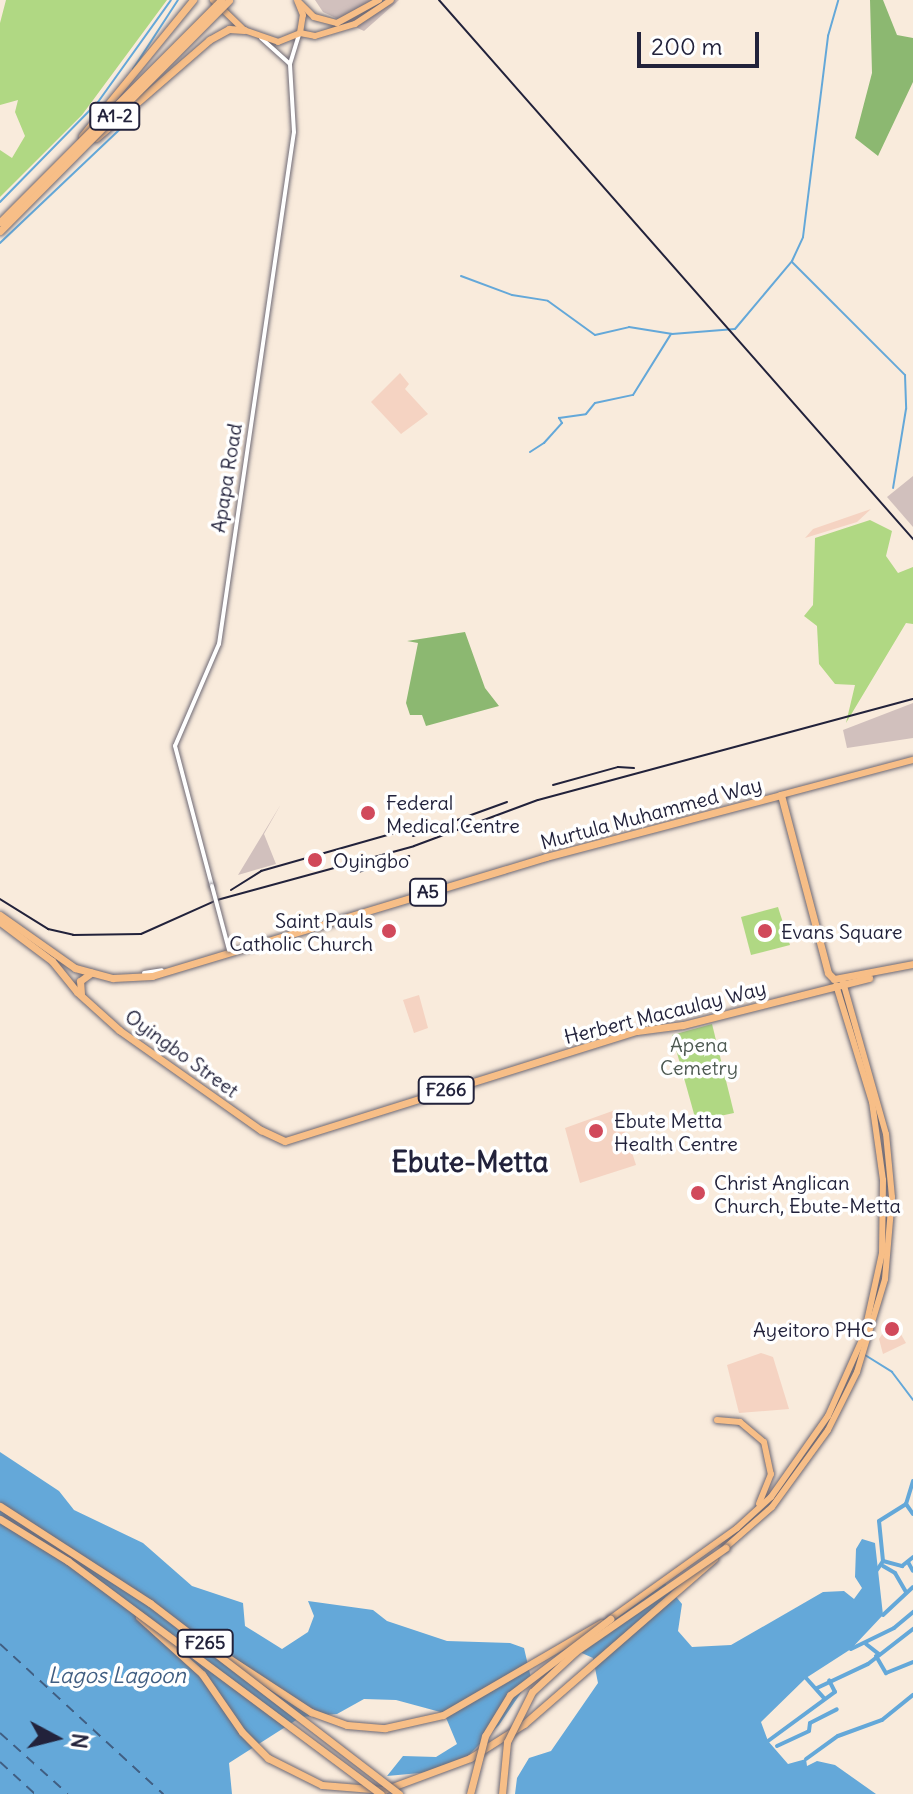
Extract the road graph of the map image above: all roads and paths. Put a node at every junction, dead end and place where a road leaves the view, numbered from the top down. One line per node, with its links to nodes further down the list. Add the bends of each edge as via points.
1 (193, 0): 13 (highway, bridge)
2 (213, 0): 8 (main road)
3 (221, 0): 13 (highway, A1-2, bridge)
4 (229, 0): 12 (highway, A1-2, bridge)
5 (297, 0): 6 (main road, via 314,17 337,23); 9 (main road, via 303,15)
6 (379, 0)
7 (391, 0): 9 (main road, via 355,24 315,36)
8 (244, 30): 10 (main road); 12 (highway, bridge, via 229,29 209,40)
9 (300, 34): 10 (main road, via 284,42); 11 (street, Apapa Road)
10 (261, 38): 11 (street)
11 (290, 64): 21 (street, Apapa Road, bridge, via 294,132 219,644 175,746)
12 (89, 144): 15 (highway, A1-2, bridge)
13 (73, 148): 14 (highway, A1-2, bridge)
14 (0, 222)
15 (0, 231)
16 (913, 760): 17 (main road, Murtula Muhammed Way / A5)
17 (781, 795): 18 (highway, Murtula Muhammed Way / A5, via 569,850); 26 (highway, via 826,969)
18 (375, 910): 21 (street); 24 (highway, Murtula Muhammed Way / A5, via 160,974 125,978)
19 (0, 915): 23 (highway, A5)
20 (0, 922): 25 (highway, Oyingbo Street)
21 (229, 950): 24 (street, via 143,973)
22 (913, 965): 26 (highway, Herbert Macaulay Way / F266); 26 (highway, Herbert Macaulay Way / F266)
23 (75, 968): 24 (highway, Murtula Muhammed Way / A5); 25 (highway, via 75,978)
24 (93, 973): 27 (highway, via 80,981)
25 (66, 977): 27 (highway, Oyingbo Street / F266)
26 (839, 982): 28 (highway, Herbert Macaulay Way / F266, via 683,1025 637,1031); 29 (main road, via 872,1102 883,1180 882,1253 867,1336)
27 (84, 999): 28 (highway, Oyingbo Street / F266, via 261,1130)
28 (290, 1141)
29 (854, 1371): 33 (main road, via 812,1444); 34 (main road, via 806,1463 743,1535)
30 (717, 1420): 33 (main road, via 752,1430 770,1457 768,1490)
31 (0, 1506): 37 (highway, F265, bridge)
32 (0, 1519): 35 (highway, F265, bridge)
33 (747, 1521): 36 (main road)
34 (725, 1548): 35 (highway, bridge, via 608,1647 549,1705 496,1744 384,1790 322,1785 280,1766 255,1747 202,1674); 41 (highway, bridge, via 548,1674 516,1717 502,1768)
35 (135, 1612): 38 (highway, F265, bridge)
36 (610, 1619): 37 (highway, bridge, via 443,1715 385,1728 347,1725 311,1712); 40 (highway, bridge, via 510,1695 485,1736)
37 (203, 1642): 39 (highway, F265, bridge)
38 (381, 1794)
39 (399, 1794)
40 (470, 1794)
41 (502, 1794)

